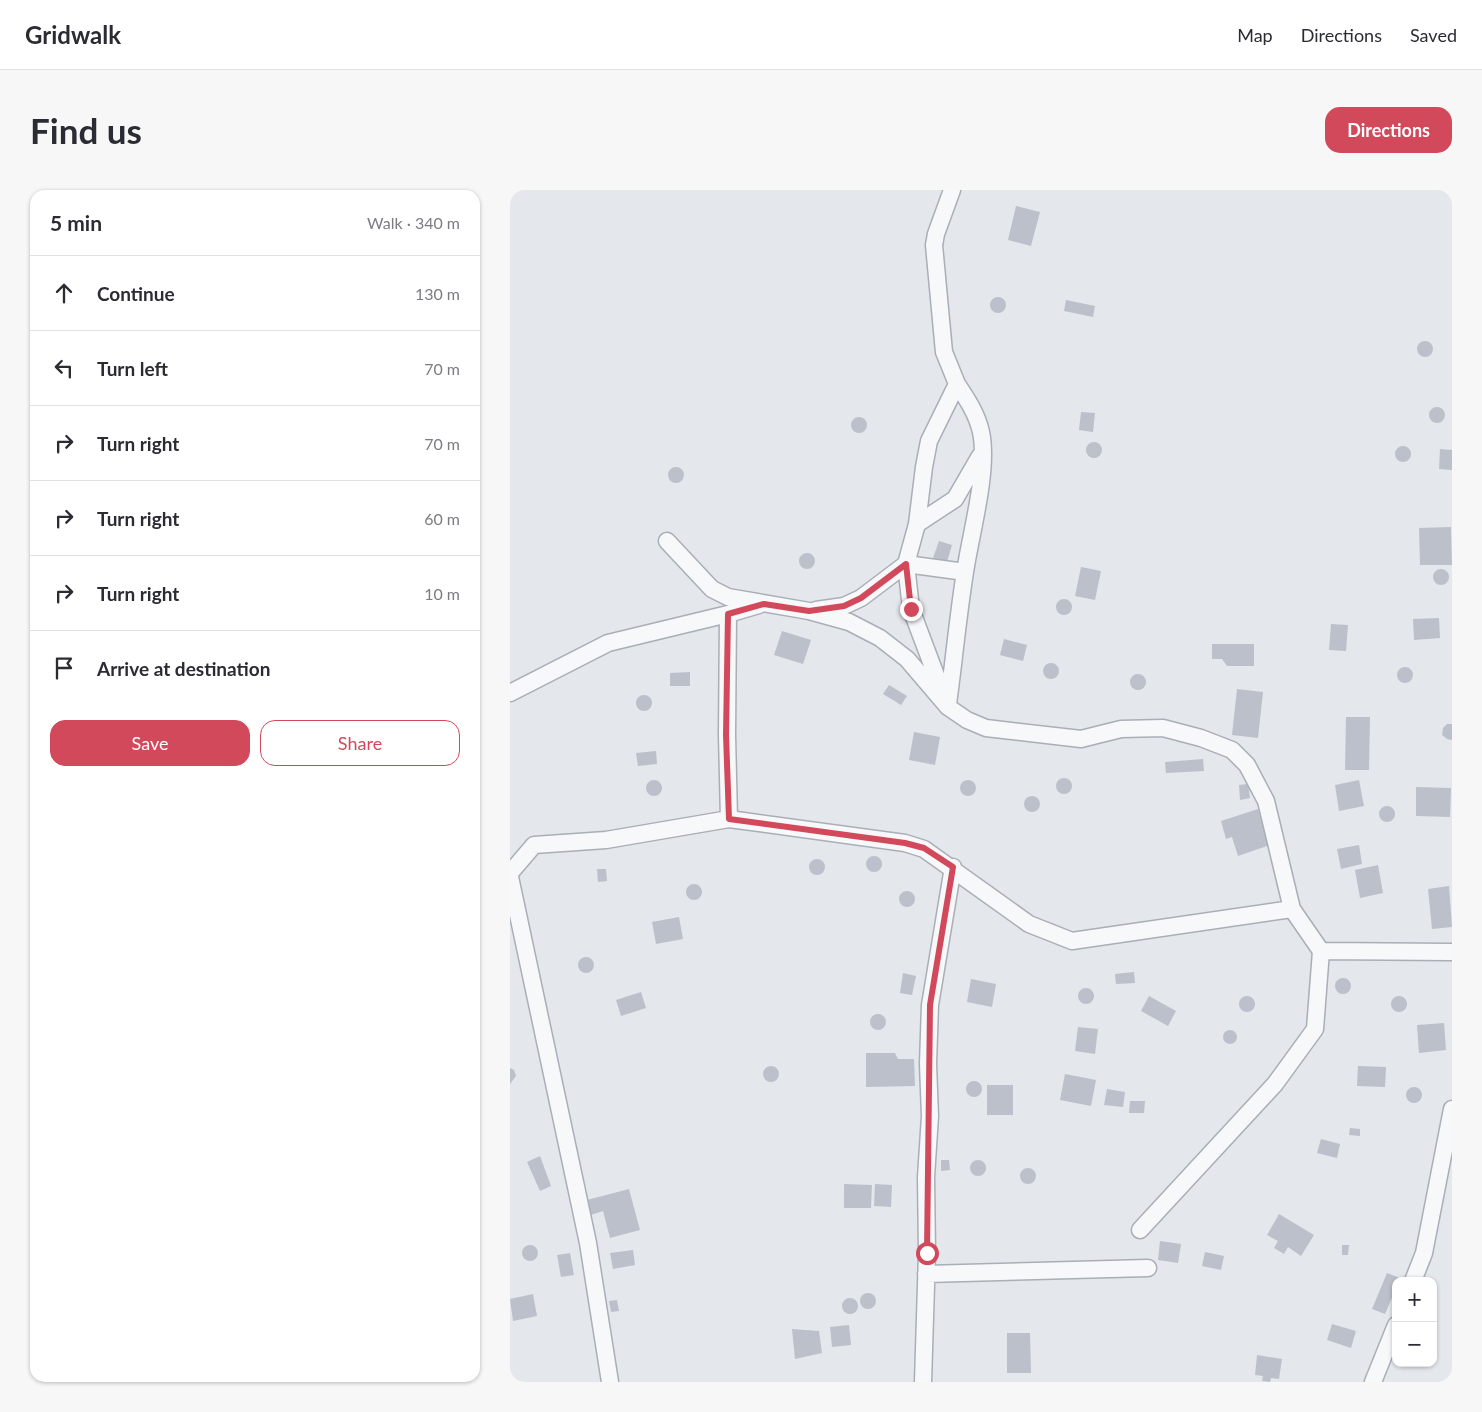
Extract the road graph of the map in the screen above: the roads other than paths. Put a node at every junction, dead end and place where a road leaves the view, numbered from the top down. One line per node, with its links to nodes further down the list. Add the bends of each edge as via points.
1 (952, 190): 2 (street, via 934,245 944,352)
2 (956, 384): 3 (street, via 976,417); 4 (street, via 929,441)
3 (982, 453): 4 (street, via 954,499); 7 (street, via 981,480)
4 (917, 524): 6 (street)
5 (667, 541): 8 (street, via 712,589)
6 (906, 564): 7 (street); 9 (street, via 861,598 844,606); 12 (street, via 911,609)
7 (965, 572): 12 (street)
8 (764, 604): 9 (street); 10 (street)
9 (809, 611): 12 (street, via 850,622 880,638 907,658)
10 (728, 614): 11 (street, via 608,643); 13 (street, via 726,735)
11 (510, 693)
12 (948, 707): 16 (street, via 986,728 1081,739 1120,729 1163,728 1232,750 1247,765 1266,801)
13 (729, 819): 14 (street, via 905,843 924,848); 15 (street, via 606,840 534,845)
14 (953, 867): 16 (street, via 1028,924 1072,941); 22 (street, via 930,1005)
15 (510, 875): 25 (street, via 588,1243)
16 (1292, 909): 17 (street)
17 (1321, 951): 18 (street); 20 (street, via 1315,1029 1275,1084)
18 (1452, 952)
19 (1452, 1109): 23 (street, via 1424,1253)
20 (1140, 1230)
21 (1148, 1268): 22 (street)
22 (926, 1274): 26 (street)
23 (1415, 1277)
24 (1392, 1335): 27 (street)
25 (610, 1382)
26 (923, 1382)
27 (1373, 1382)

